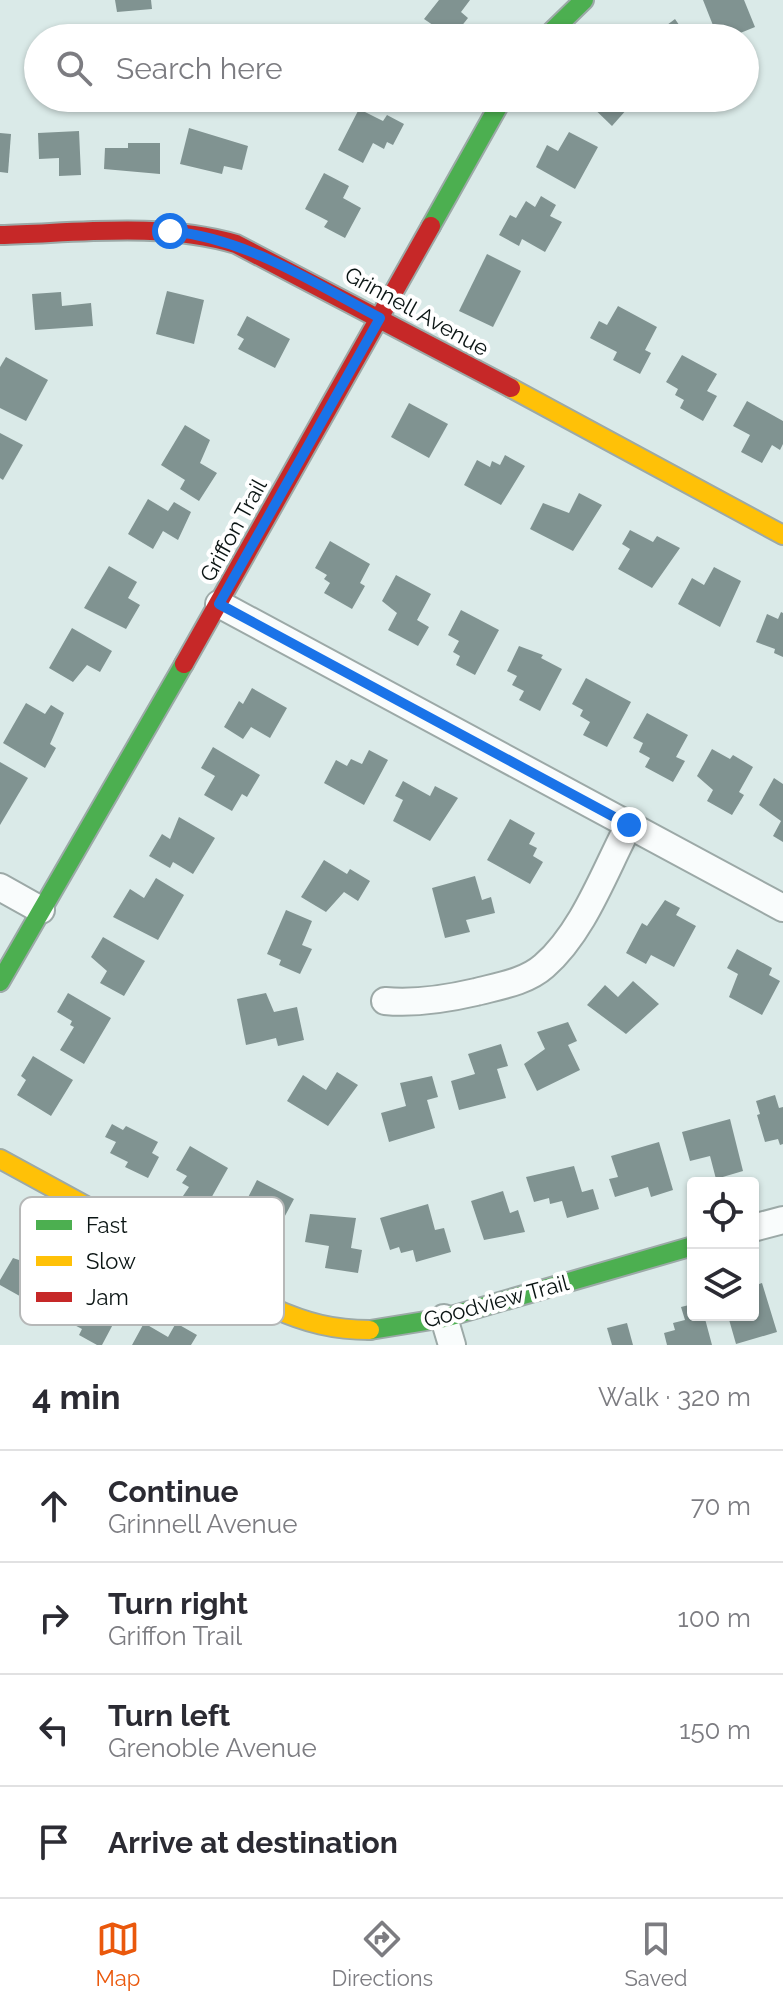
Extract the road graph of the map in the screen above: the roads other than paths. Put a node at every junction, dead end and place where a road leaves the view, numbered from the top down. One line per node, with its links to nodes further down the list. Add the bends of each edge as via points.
1 (584, 0): 2 (street)
2 (559, 24)
3 (495, 112): 5 (street, Griffon Trail)
4 (0, 235): 5 (street, Grinnell Avenue, via 202,234 264,256)
5 (380, 318): 6 (street, Grinnell Avenue); 7 (street, Griffon Trail)
6 (783, 535)
7 (219, 604): 8 (street); 11 (street, Griffon Trail)
8 (629, 825): 10 (street); 13 (street, via 571,934 543,968 515,982 465,995)
9 (0, 887): 11 (street)
10 (783, 908)
11 (41, 910): 12 (street, Griffon Trail)
12 (0, 982)
13 (385, 1001)
14 (0, 1159): 15 (street, Goodview Trail)
15 (71, 1197)
16 (783, 1220): 17 (street)
17 (759, 1226)
18 (687, 1248): 20 (street, Goodview Trail)
19 (284, 1311): 20 (street, Goodview Trail, via 302,1321 352,1331)
20 (444, 1318): 21 (street)
21 (452, 1345)

